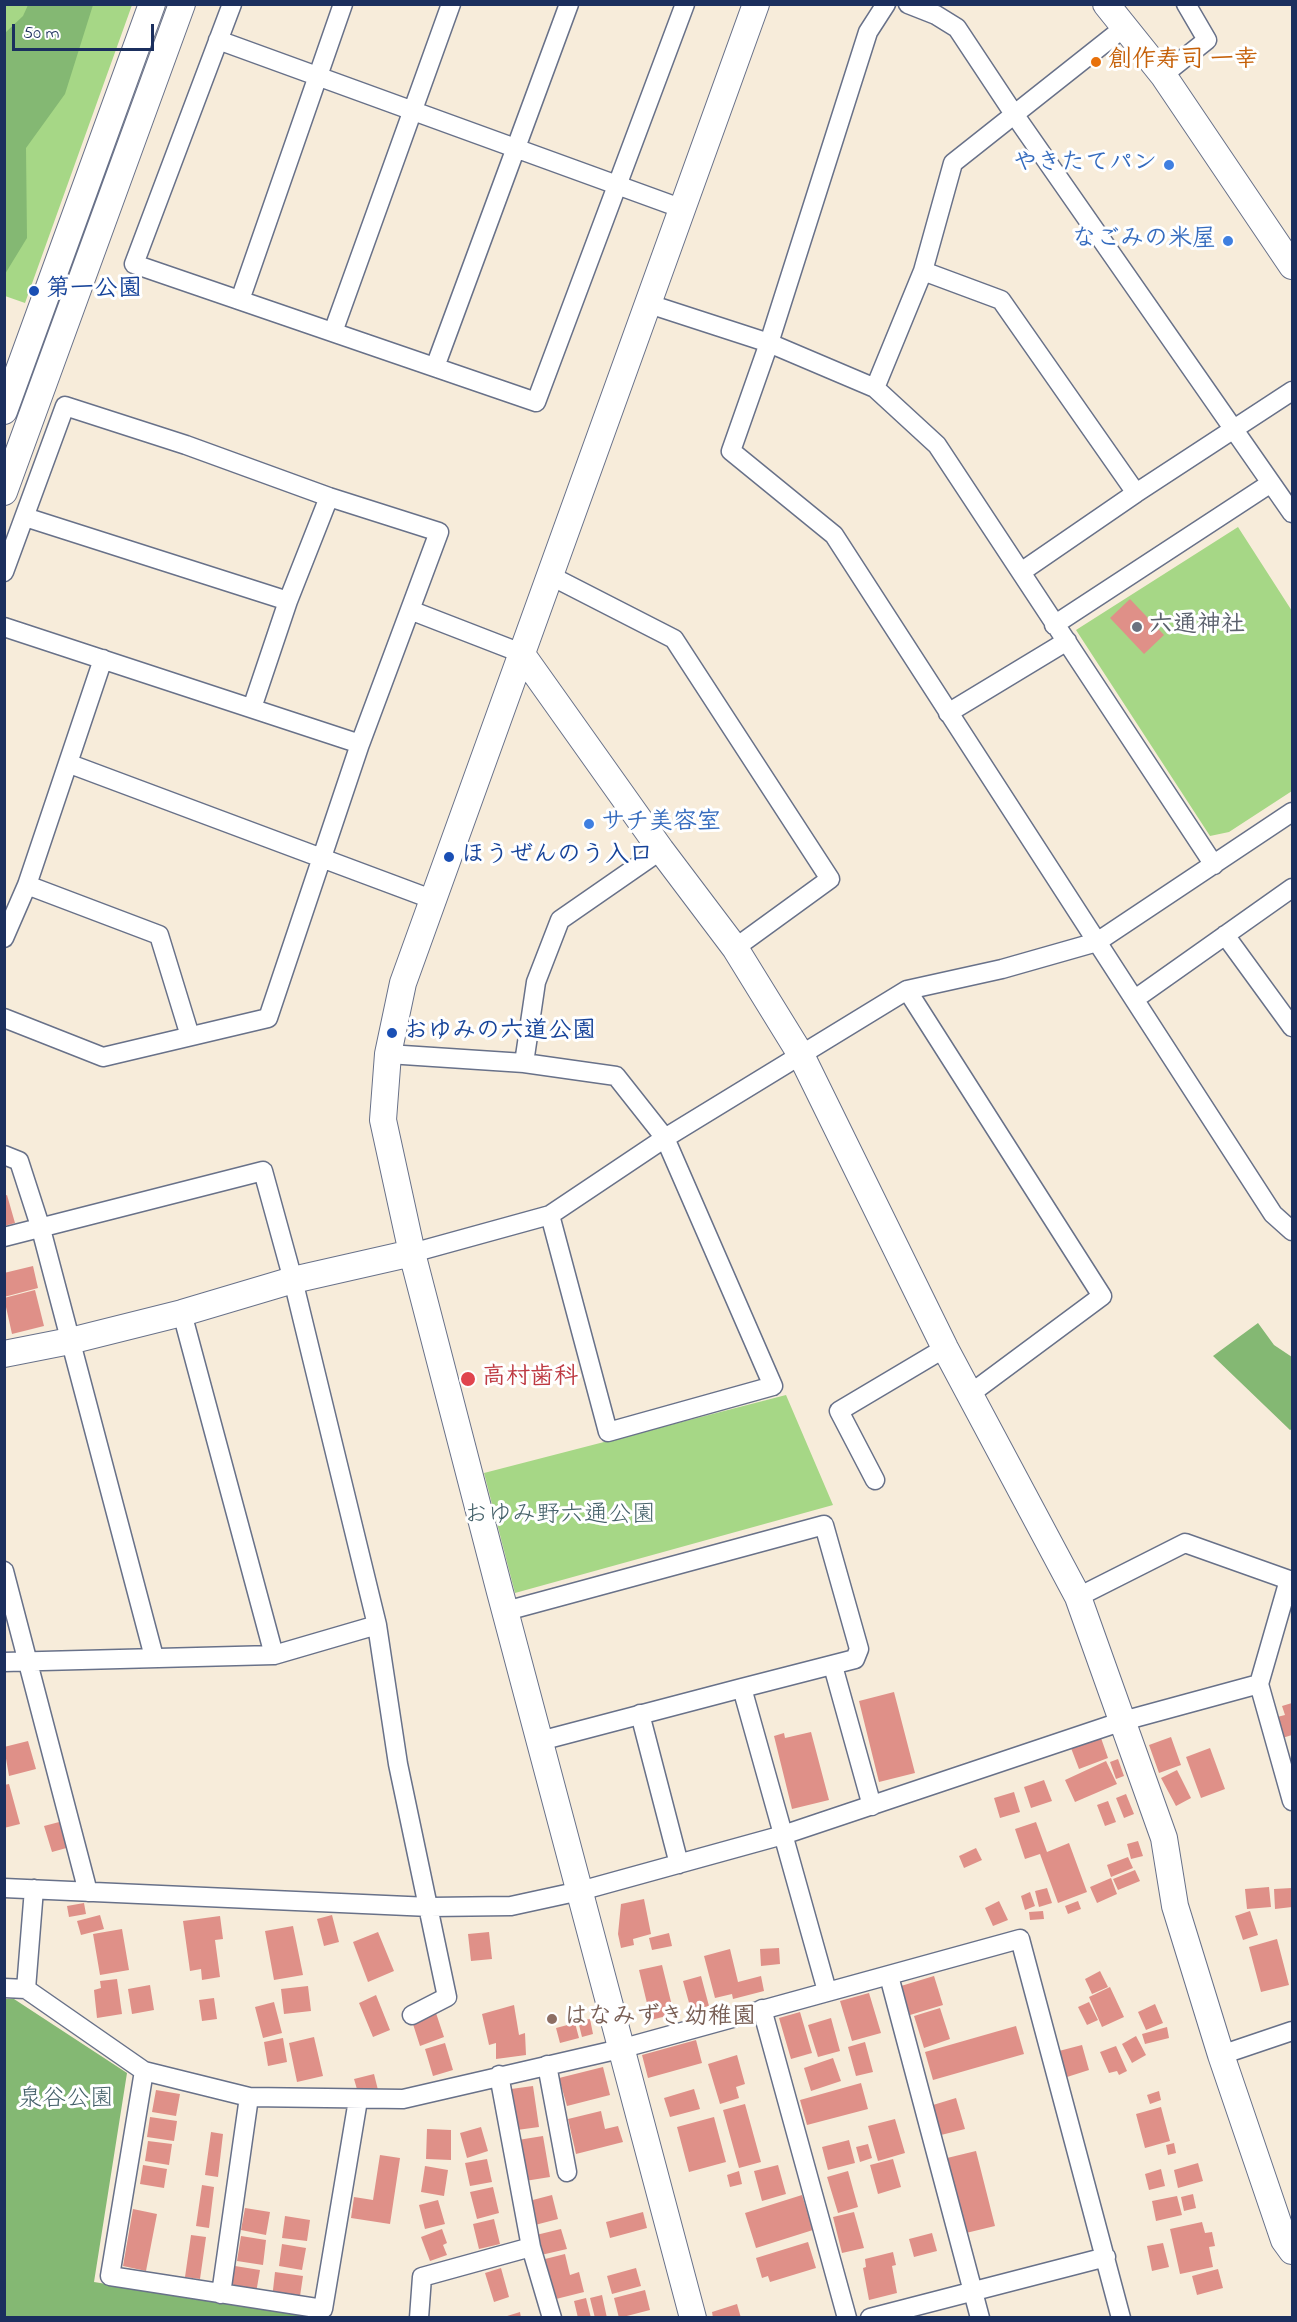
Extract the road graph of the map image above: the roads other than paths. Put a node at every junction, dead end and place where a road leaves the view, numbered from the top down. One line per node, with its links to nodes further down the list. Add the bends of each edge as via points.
1 (152, 4): 31 (street)
2 (182, 4): 34 (street)
3 (232, 4): 14 (street)
4 (344, 4): 16 (street)
5 (451, 4): 17 (street)
6 (569, 4): 19 (street)
7 (685, 4): 20 (street)
8 (756, 4): 21 (street)
9 (886, 4): 27 (street, via 868,32)
10 (908, 4): 18 (street, via 957,28)
11 (1106, 4): 13 (street)
12 (1186, 4): 15 (street, via 1207,40)
13 (1126, 26): 15 (street); 18 (street)
14 (218, 40): 16 (street); 24 (street, via 134,264)
15 (1163, 75): 22 (street)
16 (318, 77): 17 (street); 24 (street)
17 (412, 111): 19 (street); 26 (street)
18 (1014, 114): 23 (street, via 953,163); 32 (street)
19 (516, 149): 20 (street); 28 (street)
20 (617, 185): 21 (street); 28 (street, via 536,402)
21 (683, 209): 25 (street)
22 (1293, 266)
23 (923, 271): 29 (street); 35 (street, via 1001,300)
24 (240, 300): 26 (street)
25 (649, 303): 27 (street); 41 (street)
26 (333, 332): 28 (street)
27 (769, 343): 29 (street); 50 (street, via 731,452 834,535)
28 (435, 367)
29 (875, 388): 40 (street, via 937,445)
30 (1293, 391): 32 (street)
31 (4, 411)
32 (1235, 429): 33 (street); 35 (street)
33 (1271, 483): 37 (street); 44 (street)
34 (4, 492)
35 (1136, 493): 40 (street)
36 (328, 497): 38 (street, via 65,406); 42 (street); 43 (street, via 439,532)
37 (1293, 513)
38 (24, 517): 39 (street); 42 (street)
39 (4, 572)
40 (1022, 572): 44 (street)
41 (549, 575): 47 (street); 63 (street, via 674,639 830,879)
42 (288, 601): 49 (street)
43 (410, 610): 47 (street); 51 (street)
44 (1054, 625): 46 (street)
45 (4, 627): 48 (street)
46 (1066, 641): 50 (street); 56 (street)
47 (521, 653): 54 (street); 59 (street)
48 (103, 659): 49 (street); 52 (street)
49 (252, 708): 51 (street)
50 (948, 712): 62 (street)
51 (360, 744): 55 (street)
52 (70, 764): 55 (street); 57 (street)
53 (1293, 812): 56 (street)
54 (661, 850): 63 (street); 71 (street, via 561,920 536,982)
55 (322, 859): 59 (street); 68 (street, via 268,1018)
56 (1214, 865): 62 (street)
57 (27, 885): 61 (street); 68 (street, via 159,935)
58 (1293, 888): 60 (street)
59 (434, 900): 69 (street, via 403,983)
60 (1225, 935): 65 (street); 67 (street)
61 (4, 938)
62 (1097, 942): 64 (street); 65 (street)
63 (735, 948): 70 (street)
64 (907, 990): 70 (street); 84 (street, via 1102,1296)
65 (1135, 999): 76 (street, via 1273,1214)
66 (4, 1018): 68 (street, via 103,1057)
67 (1293, 1027)
68 (189, 1036)
69 (388, 1054): 71 (street); 78 (street, via 383,1120)
70 (801, 1055): 72 (street); 82 (street)
71 (524, 1063): 72 (street, via 616,1076)
72 (665, 1138): 74 (street); 74 (street, via 773,1386 608,1432)
73 (4, 1155): 75 (street, via 19,1161)
74 (550, 1215): 78 (street)
75 (41, 1229): 77 (street); 79 (street, via 263,1171); 81 (street)
76 (1293, 1231)
77 (4, 1237)
78 (412, 1253): 79 (street); 89 (street)
79 (293, 1280): 80 (street); 90 (street)
80 (182, 1313): 81 (street); 91 (street)
81 (70, 1341): 83 (street); 92 (street)
82 (945, 1348): 84 (street); 85 (street, via 839,1411)
83 (4, 1354)
84 (970, 1394): 88 (street)
85 (875, 1480)
86 (4, 1571): 93 (street)
87 (1291, 1581): 88 (street, via 1185,1543); 96 (street)
88 (1078, 1598): 99 (street)
89 (506, 1611): 95 (street, via 824,1525 859,1649 855,1659); 100 (street)
90 (377, 1625): 91 (street); 109 (street, via 398,1764)
91 (274, 1655): 92 (street)
92 (154, 1657): 93 (street)
93 (29, 1661): 94 (street); 108 (street)
94 (4, 1662)
95 (833, 1666): 97 (street); 102 (street)
96 (1259, 1684): 99 (street); 101 (street)
97 (742, 1688): 98 (street); 103 (street)
98 (640, 1714): 100 (street); 104 (street)
99 (1124, 1721): 102 (street); 118 (street, via 1164,1838 1175,1906)
100 (540, 1741): 107 (street)
101 (1293, 1801)
102 (872, 1806): 103 (street)
103 (783, 1835): 104 (street); 113 (street)
104 (679, 1863): 107 (street)
105 (4, 1888): 106 (street)
106 (34, 1889): 108 (street); 112 (street)
107 (580, 1891): 109 (street, via 511,1906); 117 (street)
108 (88, 1892): 109 (street)
109 (430, 1907): 115 (street, via 447,1997)
110 (890, 1976): 113 (street); 127 (street, via 1020,1938); 128 (street)
111 (4, 1988): 112 (street)
112 (26, 1989): 120 (street)
113 (827, 1991): 114 (street)
114 (762, 2009): 117 (street); 133 (street)
115 (412, 2015)
116 (1293, 2031): 118 (street)
117 (620, 2049): 119 (street); 132 (street)
118 (1221, 2055): 126 (street, via 1284,2240)
119 (547, 2066): 121 (street); 124 (street)
120 (144, 2071): 122 (street); 129 (street, via 110,2276)
121 (499, 2075): 123 (street, via 403,2099); 125 (street)
122 (249, 2097): 123 (street); 129 (street)
123 (358, 2100): 129 (street, via 323,2309)
124 (567, 2172)
125 (531, 2247): 130 (street, via 422,2277); 131 (street)
126 (1293, 2251)
127 (1106, 2257): 128 (street); 136 (street)
128 (973, 2292): 134 (street); 135 (street)
129 (221, 2294)
130 (419, 2318)
131 (552, 2318)
132 (693, 2318)
133 (847, 2318)
134 (870, 2318)
135 (980, 2318)
136 (1121, 2318)

